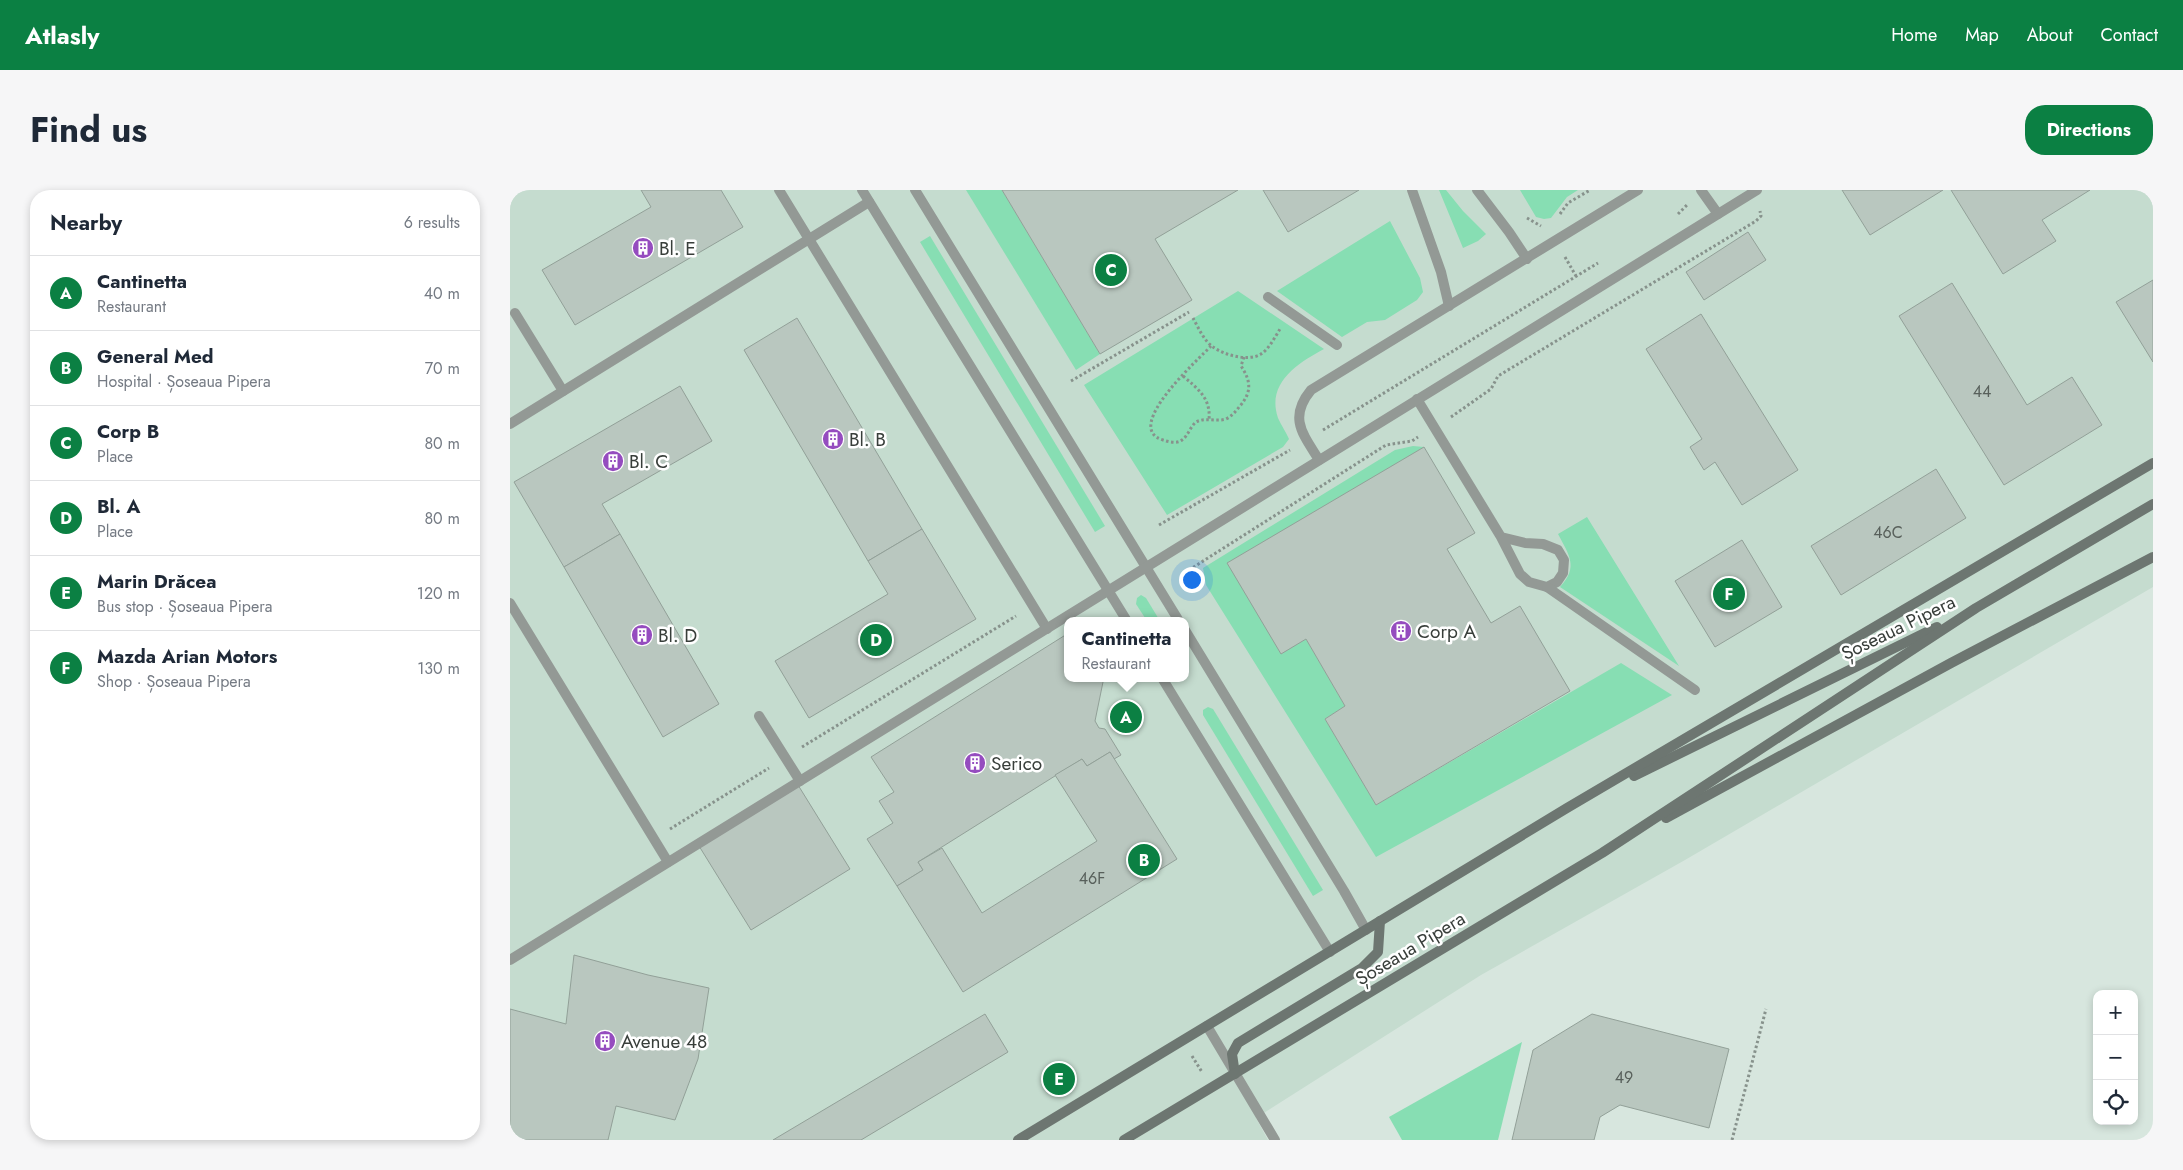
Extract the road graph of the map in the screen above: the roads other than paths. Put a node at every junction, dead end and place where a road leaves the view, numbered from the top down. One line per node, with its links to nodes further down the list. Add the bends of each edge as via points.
1 (779, 190): 11 (street)
2 (862, 190): 9 (street)
3 (915, 190): 25 (street)
4 (1412, 190): 14 (street, via 1441,272)
5 (1477, 190): 12 (street)
6 (1638, 190): 12 (street)
7 (1702, 190): 10 (street)
8 (1753, 192): 10 (street)
9 (869, 202): 11 (street); 27 (street)
10 (1718, 214): 18 (street)
11 (809, 239): 17 (street); 34 (street)
12 (1527, 259): 14 (street)
13 (1268, 297): 16 (street)
14 (1449, 306): 20 (street, via 1311,390 1303,399 1298,412 1299,427)
15 (515, 314): 17 (street)
16 (1338, 344)
17 (562, 391): 19 (street)
18 (1418, 400): 20 (street); 23 (street)
19 (510, 424)
20 (1319, 460): 25 (street)
21 (2153, 463): 40 (main road, Șoseaua Pipera)
22 (2153, 504): 29 (main road)
23 (1501, 538): 26 (street, via 1520,574 1529,582); 26 (street, via 1544,544 1558,550 1564,560 1563,573 1557,582)
24 (2153, 557): 41 (main road, Șoseaua Pipera)
25 (1146, 567): 27 (street); 32 (street)
26 (1546, 587): 37 (street)
27 (1108, 590): 30 (street); 31 (street)
28 (510, 603): 42 (street)
29 (1976, 608): 40 (main road, Șoseaua Pipera); 41 (main road, Șoseaua Pipera)
30 (1066, 617)
31 (1125, 617)
32 (1177, 617)
33 (1064, 618): 34 (street)
34 (1047, 629): 39 (street)
35 (1189, 637): 44 (street)
36 (1164, 682): 45 (street)
37 (1695, 690)
38 (759, 716): 39 (street)
39 (800, 781): 42 (street)
40 (1567, 808): 43 (main road, Șoseaua Pipera)
41 (1602, 853): 48 (main road, Șoseaua Pipera)
42 (668, 862): 46 (street)
43 (1380, 921): 44 (main road, Șoseaua Pipera); 48 (main road, Șoseaua Pipera, via 1378,952 1362,968 1238,1043 1232,1054)
44 (1366, 930): 45 (main road, Șoseaua Pipera)
45 (1330, 952): 47 (main road, Șoseaua Pipera)
46 (510, 960)
47 (1207, 1026): 48 (street); 49 (main road, Șoseaua Pipera)
48 (1235, 1074): 50 (main road, Șoseaua Pipera); 51 (street)
49 (1018, 1140)
50 (1124, 1140)
51 (1275, 1140)

